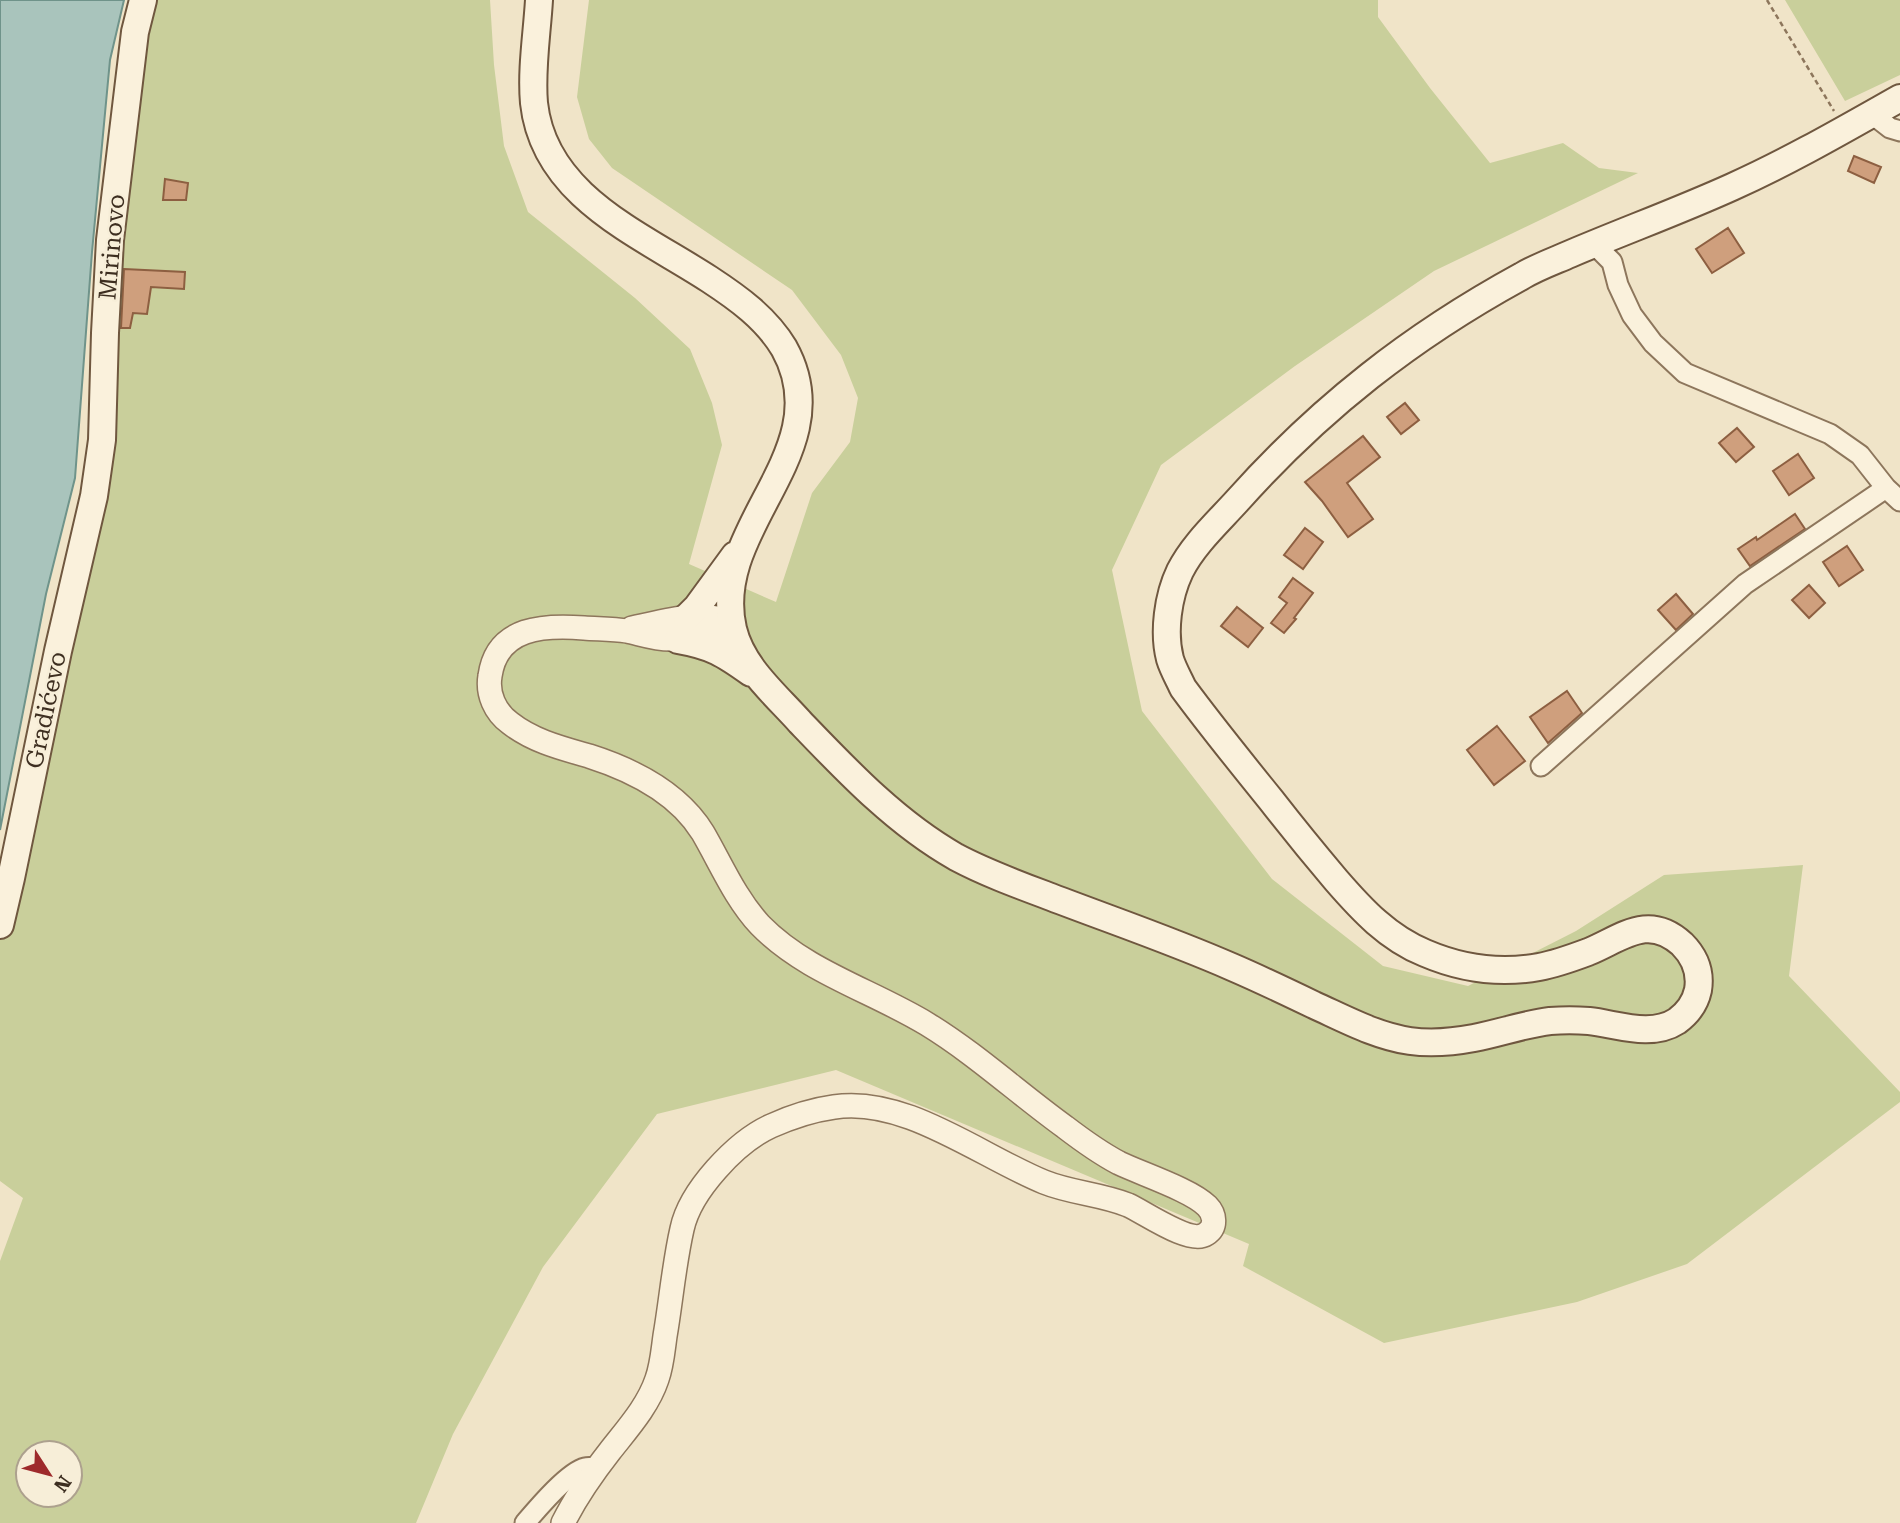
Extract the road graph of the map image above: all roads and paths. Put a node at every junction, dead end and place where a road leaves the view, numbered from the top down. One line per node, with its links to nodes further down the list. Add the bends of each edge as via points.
1 (143, 0): 10 (main road, Mirinovo, via 135,32 110,240 102,440)
2 (539, 0): 11 (main road, via 533,97 541,133 557,166 596,207 735,296 760,317 782,344 795,374 800,406 792,444)
3 (1767, 0): 6 (path)
4 (1900, 98): 5 (main road)
5 (1872, 114): 6 (main road); 7 (street)
6 (1844, 129): 8 (main road, via 1786,162)
7 (1900, 131)
8 (1594, 244): 9 (street, via 1612,262 1632,315 1685,373 1830,434 1860,455); 14 (main road, via 1524,274 1388,361 1328,409 1261,474 1180,570 1167,624 1170,659 1189,696 1310,850 1365,914 1386,930 1418,951 1457,965 1508,971 1544,967 1631,931 1664,932 1696,962 1699,982 1696,1000 1685,1016 1667,1027 1648,1031 1580,1020 1541,1022 1454,1042 1430,1042 1405,1040 1355,1024 1227,965 961,860 865,788)
9 (1893, 495): 15 (street, via 1745,584)
10 (94, 496): 16 (main road, Gradićevo)
11 (744, 542): 12 (main road, via 731,593); 13 (main road)
12 (732, 623): 13 (street, via 706,635); 14 (main road, via 741,651)
13 (682, 628): 14 (main road); 17 (street, via 664,639 622,630 562,626 523,632 497,655 490,673 494,703 500,716 535,739 630,771 660,789 691,816 741,902 774,938 809,963 920,1019 1114,1160 1194,1197 1207,1206 1212,1226 1205,1235 1188,1235 1119,1201 1049,1185 909,1117 874,1107 840,1106 766,1128 726,1158 702,1186 683,1223 659,1374 648,1402)
14 (761, 680)
15 (1541, 766)
16 (0, 925)
17 (597, 1468): 18 (street, via 576,1472); 19 (street)
18 (525, 1523)
19 (563, 1523)

